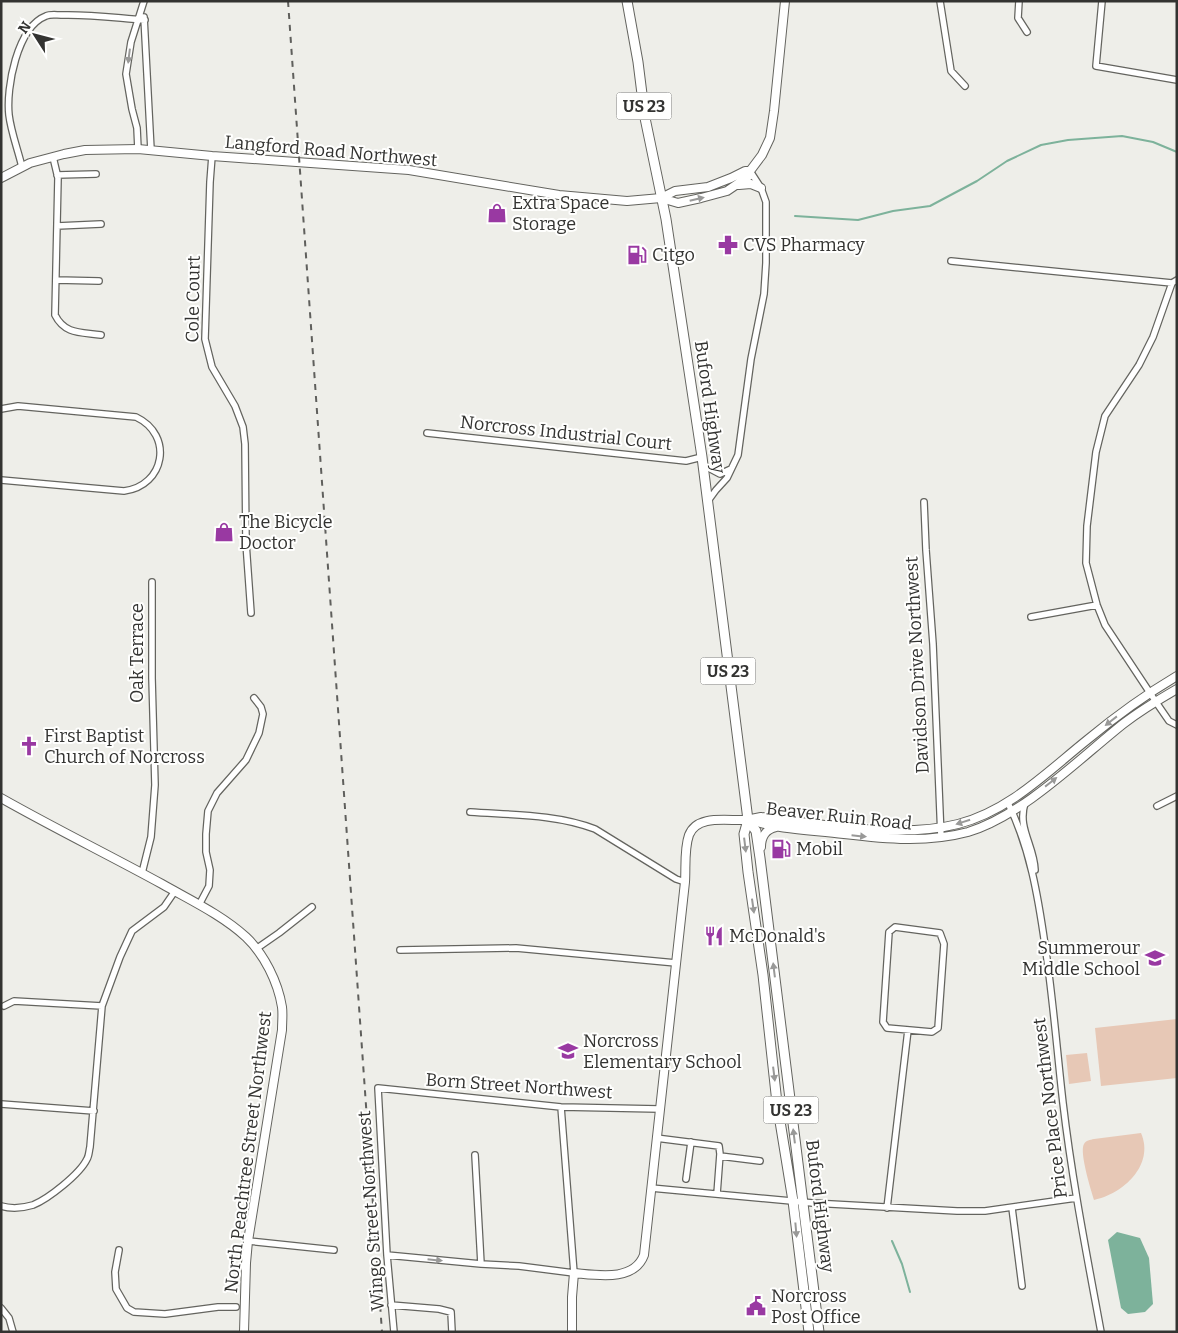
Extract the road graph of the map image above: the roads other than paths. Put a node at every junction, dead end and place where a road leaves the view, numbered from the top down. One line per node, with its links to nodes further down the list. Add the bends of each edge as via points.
1 (144, 1): 7 (street)
2 (627, 1): 22 (main road, Buford Highway / US 23)
3 (785, 1): 16 (street, via 770,138)
4 (940, 1): 10 (street, via 951,72)
5 (1019, 1): 8 (street, via 1018,18)
6 (1102, 1): 9 (street, via 1096,66)
7 (142, 20): 11 (street, one-way to 11, via 131,42 126,74); 12 (street); 15 (street, via 70,14 46,16 33,24 13,65 9,99 9,116)
8 (1027, 32)
9 (1177, 80)
10 (965, 86)
11 (138, 149): 12 (street, Langford Road Northwest); 13 (street, Langford Road Northwest, via 85,150)
12 (151, 150): 14 (street, Langford Road Northwest)
13 (53, 156): 15 (street, Langford Road Northwest); 18 (street)
14 (212, 156): 22 (street, Langford Road Northwest, via 409,170 569,196 627,201); 39 (street, Cole Court, via 205,339 212,367 235,406 243,427 246,543)
15 (22, 167): 19 (street, Langford Road Northwest)
16 (750, 171): 20 (street, Langford Road Northwest, via 750,176); 21 (street); 22 (street, Langford Road Northwest, via 708,187 674,191)
17 (96, 174): 18 (street)
18 (58, 176): 24 (street)
19 (1, 178)
20 (732, 188): 21 (street, via 741,184); 22 (street, Langford Road Northwest, one-way to 20, via 678,203)
21 (761, 188): 33 (street, via 766,202 764,294 738,455)
22 (661, 198): 32 (main road, Buford Highway / US 23)
23 (101, 224): 24 (street)
24 (57, 226): 26 (street)
25 (951, 261): 28 (street)
26 (56, 280): 27 (street); 29 (street, via 56,316 60,325 70,331)
27 (99, 281)
28 (1175, 281): 38 (street, via 1153,337 1139,365 1105,416 1100,434 1087,526 1086,563)
29 (101, 335)
30 (1, 409): 34 (street, via 18,406 136,417 155,431 160,444 158,465 153,476 134,490)
31 (427, 434): 32 (street, Norcross Industrial Court)
32 (702, 461): 33 (street, via 720,474); 35 (main road, Buford Highway / US 23)
33 (731, 470): 35 (street)
34 (1, 480)
35 (707, 502): 54 (main road, Buford Highway / US 23)
36 (924, 502): 56 (street, Davidson Drive Northwest)
37 (152, 582): 59 (street, Oak Terrace, via 155,785 151,837)
38 (1097, 605): 40 (street); 43 (street, via 1105,625)
39 (252, 613)
40 (1031, 617)
41 (1177, 676): 43 (street, Beaver Ruin Road)
42 (1177, 689): 45 (street, Beaver Ruin Road)
43 (1150, 692): 45 (street); 49 (street, Beaver Ruin Road, one-way to 49)
44 (254, 698): 63 (street, via 263,714 260,733 246,760 217,793 208,811 206,852 209,886)
45 (1156, 701): 46 (street, via 1169,720); 50 (street, Beaver Ruin Road, one-way to 45)
46 (1177, 725)
47 (1177, 796): 51 (street)
48 (1, 798): 59 (street, North Peachtree Street Northwest)
49 (1008, 803): 53 (street, Price Place Northwest); 56 (street, Beaver Ruin Road, one-way to 56, via 958,824)
50 (1025, 803): 53 (street, Beaver Ruin Road); 60 (street, Price Place Northwest, via 1022,823 1035,867)
51 (1157, 806)
52 (470, 812): 61 (street, via 546,818 584,825)
53 (1012, 812): 57 (street, Beaver Ruin Road, via 978,828); 60 (street, Price Place Northwest)
54 (748, 820): 55 (street, Beaver Ruin Road); 56 (street, Beaver Ruin Road, via 761,817 904,830); 58 (main road, Buford Highway / US 23, via 756,831); 61 (street, via 706,821 695,826 688,840); 69 (main road, Buford Highway / US 23, one-way to 69, via 744,834)
55 (776, 827): 57 (street, Beaver Ruin Road, one-way to 57, via 895,839); 58 (street, via 770,828 761,841)
56 (940, 827): 57 (street, Davidson Drive Northwest)
57 (941, 837)
58 (760, 858): 68 (main road, Buford Highway / US 23, one-way to 58)
59 (142, 873): 62 (street, North Peachtree Street Northwest)
60 (1034, 879): 86 (street, Price Place Northwest)
61 (685, 882): 67 (street)
62 (175, 891): 63 (street, North Peachtree Street Northwest); 71 (street, via 164,908 132,931)
63 (199, 905): 65 (street, North Peachtree Street Northwest, via 223,919)
64 (312, 907): 65 (street)
65 (256, 948): 92 (street, North Peachtree Street Northwest, via 278,990 282,1030)
66 (400, 950): 67 (street, via 516,948)
67 (676, 963): 76 (street)
68 (776, 990): 69 (main road); 88 (main road, Buford Highway / US 23, one-way to 68)
69 (765, 992): 87 (main road, Buford Highway / US 23, one-way to 87, via 777,1103)
70 (4, 1006): 71 (street, via 14,1001)
71 (102, 1006): 77 (street)
72 (908, 1030): 72 (street, via 932,1032 938,1028 944,944 940,933 894,927 889,932 883,1022 888,1028); 90 (street)
73 (378, 1088): 75 (street, Born Street Northwest); 95 (street, Wingo Street Northwest)
74 (1, 1104): 77 (street)
75 (561, 1107): 76 (street, Born Street Northwest); 97 (street)
76 (659, 1109): 78 (street)
77 (94, 1111): 89 (street, via 87,1159 80,1168 57,1189 32,1205 21,1208)
78 (656, 1138): 79 (street); 84 (street)
79 (691, 1142): 81 (street, via 716,1145 720,1148); 83 (street)
80 (475, 1155): 96 (street)
81 (720, 1156): 82 (street); 85 (street)
82 (760, 1161)
83 (686, 1179)
84 (651, 1188): 85 (street); 97 (street, via 645,1251 639,1264 623,1273)
85 (717, 1194): 87 (street)
86 (1076, 1198): 91 (street); 109 (street, Price Place Northwest)
87 (793, 1201): 88 (street); 107 (main road, Buford Highway / US 23, one-way to 107)
88 (803, 1202): 90 (street); 108 (main road, Buford Highway / US 23)
89 (1, 1206)
90 (887, 1208): 91 (street, via 960,1211)
91 (1012, 1208): 98 (street)
92 (248, 1241): 94 (street); 103 (street, North Peachtree Street Northwest)
93 (119, 1250): 100 (street, via 116,1289 131,1310 165,1314)
94 (334, 1250)
95 (387, 1255): 96 (street, one-way to 96); 99 (street, Wingo Street Northwest)
96 (481, 1264): 97 (street)
97 (574, 1273): 106 (street)
98 (1022, 1286)
99 (391, 1305): 104 (street, Wingo Street Northwest); 105 (street, via 451,1312)
100 (236, 1307)
101 (1, 1308): 102 (street, via 9,1318)
102 (13, 1332)
103 (244, 1332)
104 (394, 1332)
105 (452, 1332)
106 (572, 1332)
107 (808, 1332)
108 (820, 1332)
109 (1101, 1332)

